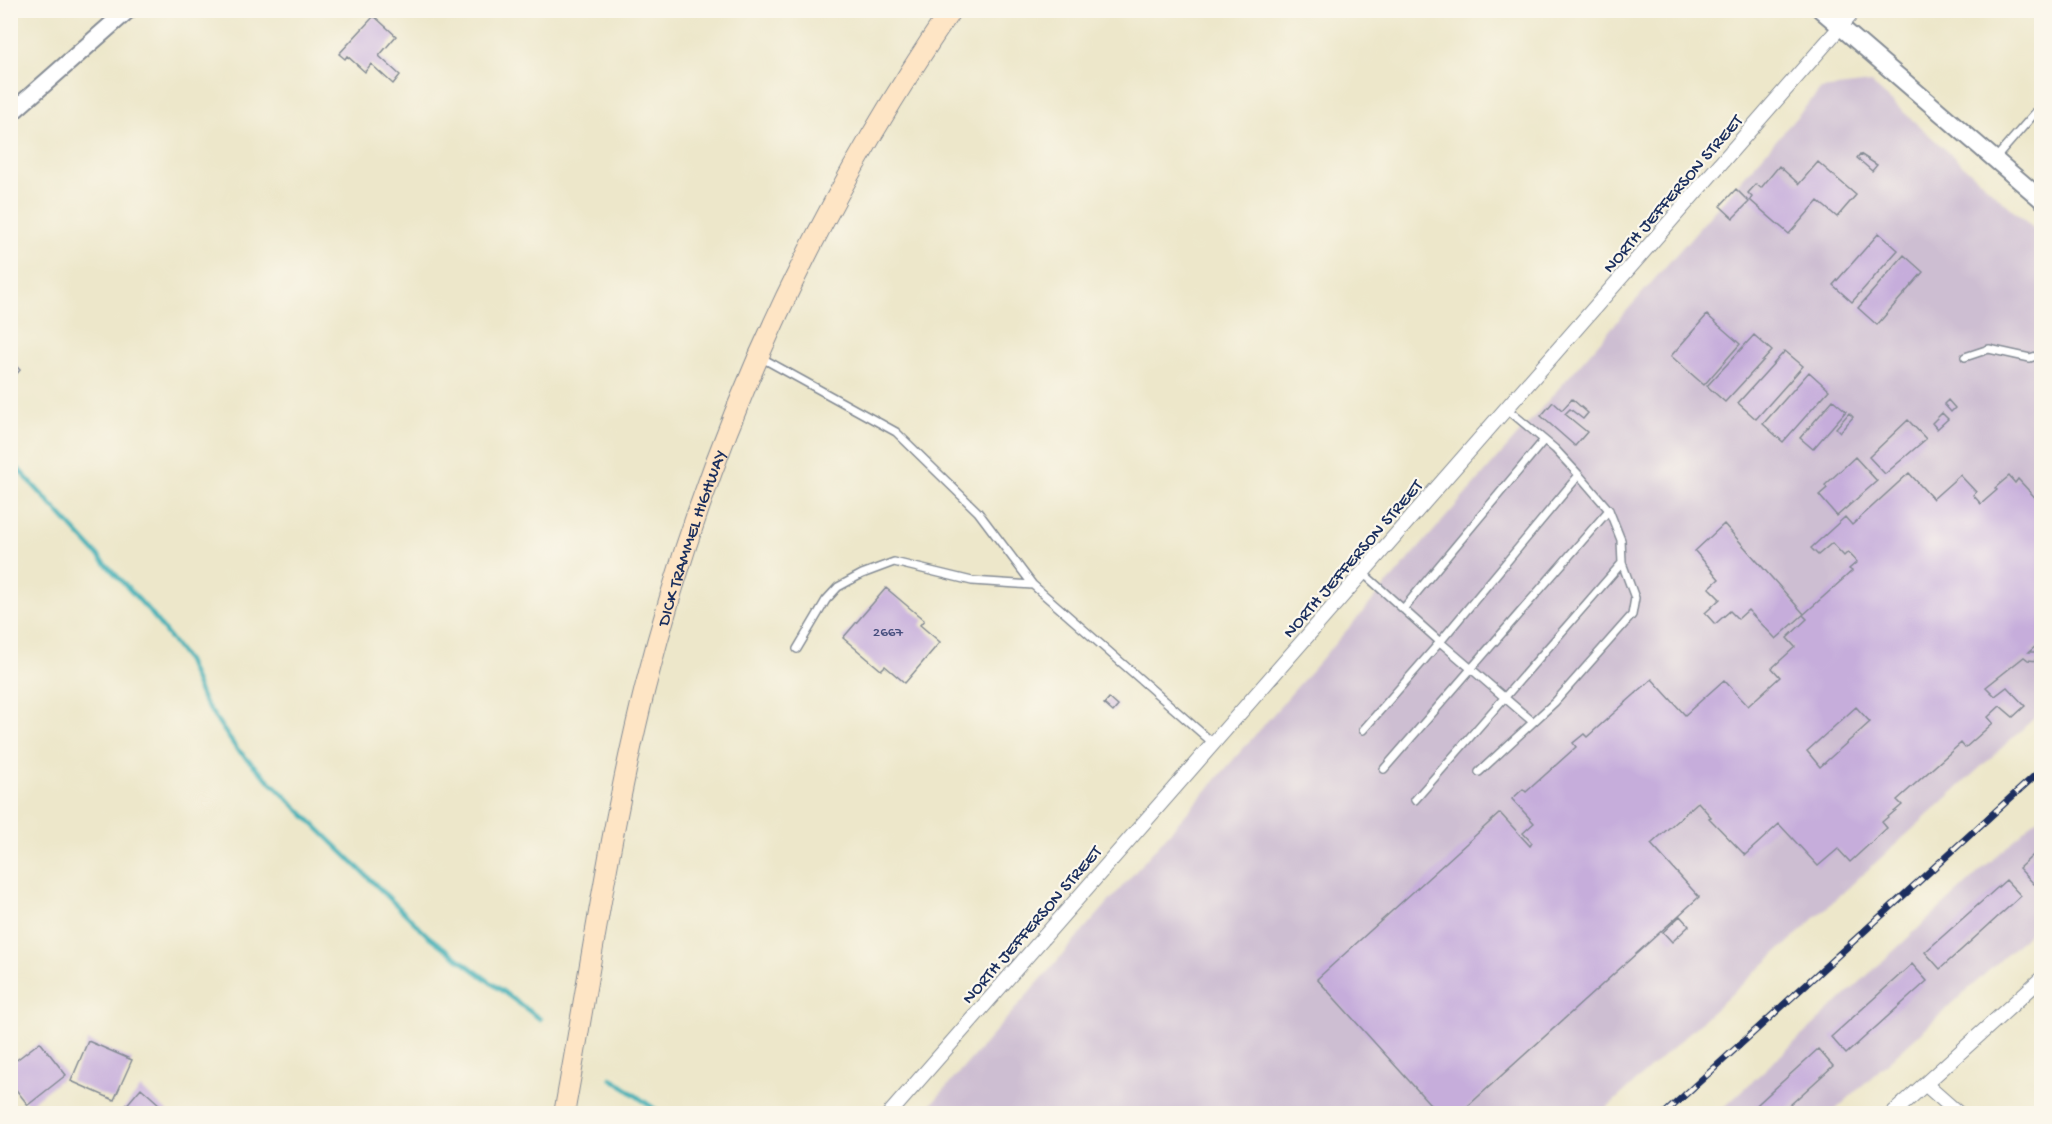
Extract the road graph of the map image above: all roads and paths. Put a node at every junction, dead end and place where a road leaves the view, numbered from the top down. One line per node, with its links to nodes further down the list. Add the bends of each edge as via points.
1 (128, 10): 7 (street)
2 (951, 10): 11 (main road, DICK TRAMMEL HIGHWAY, via 880,120 832,204)
3 (1821, 10): 5 (street)
4 (1855, 10): 5 (street, NORTH JEFFERSON STREET)
5 (1842, 26): 8 (street); 13 (street, NORTH JEFFERSON STREET)
6 (2042, 105): 8 (lane)
7 (10, 114)
8 (1995, 159): 9 (street)
9 (2042, 200)
10 (2042, 354): 12 (lane, via 2030,357 1989,349)
11 (758, 355): 19 (lane, via 896,432 978,512); 33 (main road, DICK TRAMMEL HIGHWAY, via 694,522 645,689)
12 (1965, 357)
13 (1507, 409): 14 (lane); 18 (street, NORTH JEFFERSON STREET)
14 (1544, 440): 15 (lane); 20 (lane)
15 (1579, 476): 16 (lane); 21 (lane)
16 (1609, 510): 17 (lane, via 1621,540); 23 (lane)
17 (1622, 563): 24 (lane); 25 (lane, via 1635,598 1632,615)
18 (1363, 573): 20 (lane); 27 (street, NORTH JEFFERSON STREET)
19 (1033, 585): 22 (lane, via 972,581 894,562 862,573 838,587); 27 (lane)
20 (1403, 609): 21 (lane)
21 (1440, 642): 23 (lane); 26 (lane)
22 (797, 649)
23 (1471, 669): 24 (lane); 28 (lane)
24 (1504, 698): 25 (lane); 30 (lane)
25 (1533, 722): 29 (lane)
26 (1363, 730)
27 (1213, 743): 34 (street, NORTH JEFFERSON STREET)
28 (1384, 769)
29 (1479, 772)
30 (1415, 800)
31 (2042, 978): 32 (street)
32 (1925, 1084): 35 (street); 36 (street)
33 (564, 1113)
34 (889, 1113)
35 (1892, 1113)
36 (1959, 1113)

